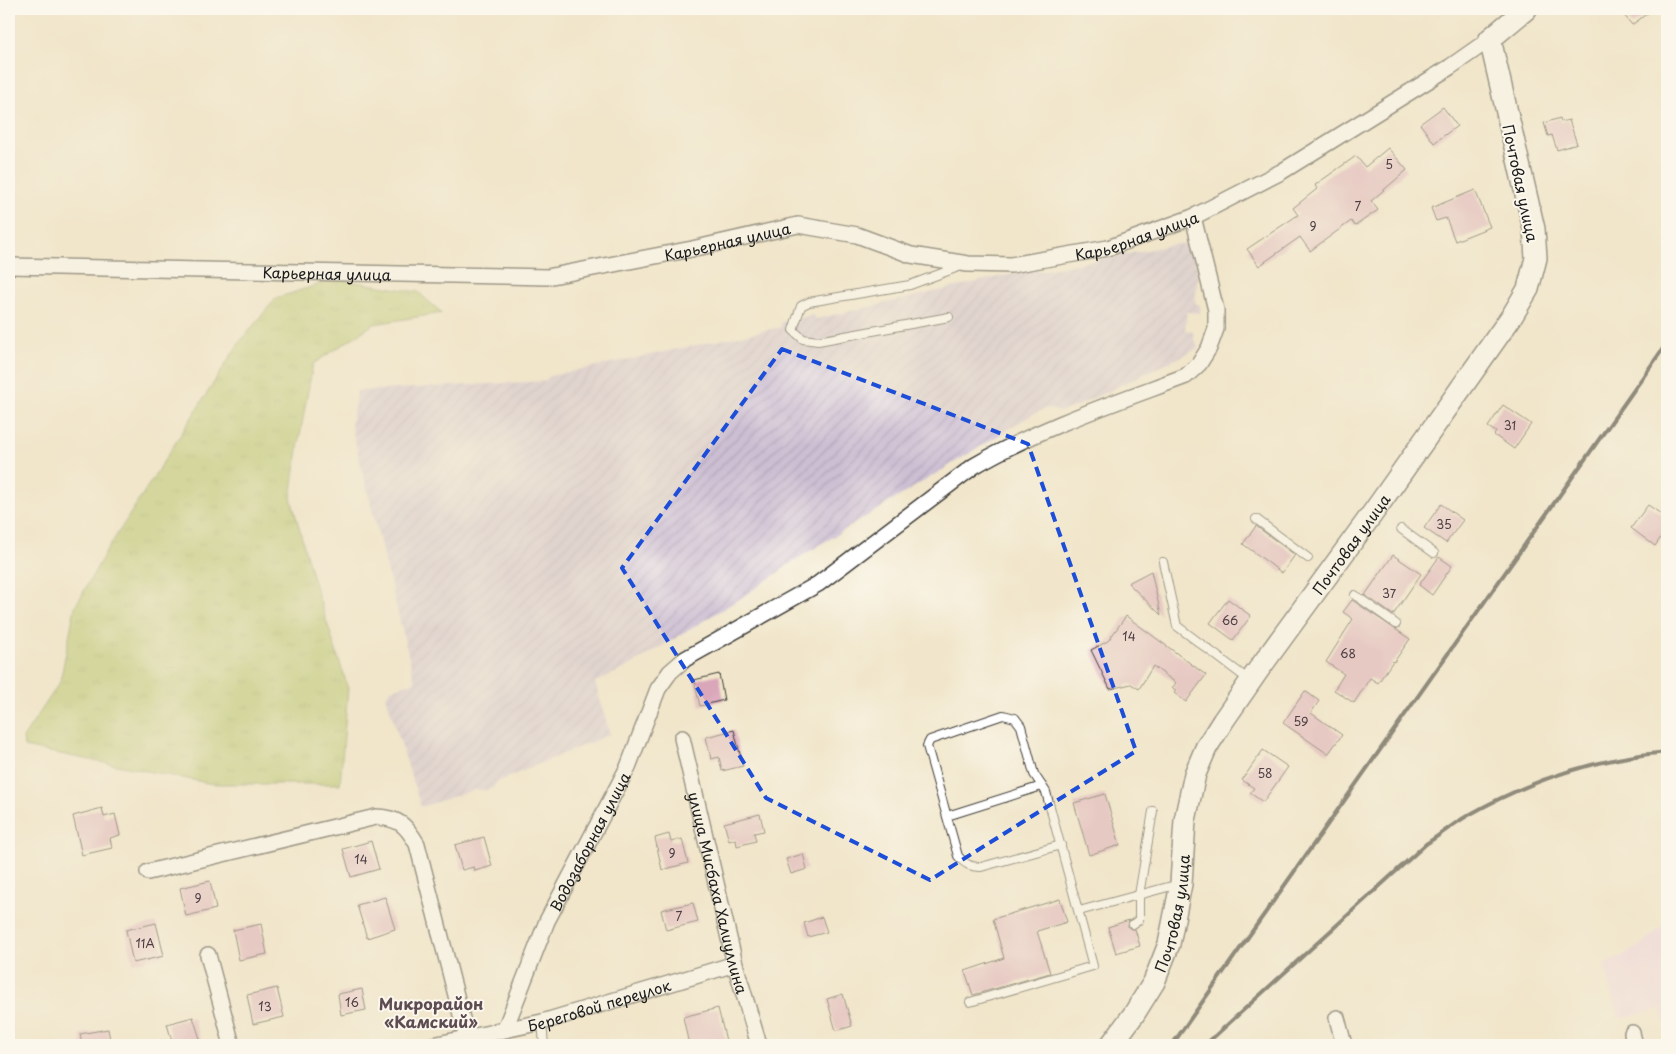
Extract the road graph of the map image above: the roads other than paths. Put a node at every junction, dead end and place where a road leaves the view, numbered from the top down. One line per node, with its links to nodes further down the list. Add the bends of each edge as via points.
1 (1526, 9): 2 (street, Карьерная улица)
2 (1490, 39): 3 (street, Карьерная улица, via 1281,172); 14 (street, Почтовая улица, via 1534,229 1536,258 1528,288 1512,316 1375,510)
3 (1192, 217): 4 (street, Карьерная улица, via 1108,248 1011,265); 30 (street, Водозаборная улица, via 1216,310 1216,329 1199,364 1186,376 1059,424 974,466 818,584 685,659 670,672 658,689 628,767 547,921)
4 (968, 264): 5 (street, Карьерная улица, via 911,255 857,235 798,225 547,276); 6 (lane, via 910,284 809,302 801,306 792,330 803,339 818,341)
5 (9, 266)
6 (949, 317)
7 (1256, 519): 10 (lane)
8 (1401, 530): 9 (lane)
9 (1434, 553)
10 (1308, 558)
11 (1163, 562): 14 (lane, via 1177,626)
12 (1355, 595): 13 (lane)
13 (1396, 624)
14 (1250, 681): 21 (street, Почтовая улица, via 1206,748 1195,774 1185,820)
15 (682, 738): 26 (street, улица Мисбаха Халиуллина)
16 (1042, 786): 18 (lane); 18 (lane, via 1034,774 1021,726 1015,718 1003,715 930,740 926,746); 19 (lane)
17 (1153, 811): 22 (lane)
18 (947, 816): 19 (lane, via 958,856 973,867)
19 (1061, 844): 23 (lane)
20 (148, 872): 31 (street, via 376,817 399,822 409,830 417,844)
21 (1181, 884): 22 (lane); 36 (street, Почтовая улица, via 1169,944 1154,982)
22 (1139, 896): 23 (lane); 24 (lane, via 1139,920)
23 (1079, 911): 27 (lane, via 1093,966)
24 (1133, 924)
25 (208, 955): 32 (street)
26 (735, 964): 29 (street, Береговой переулок); 35 (street, улица Мисбаха Халиуллина)
27 (970, 1002)
28 (1337, 1018): 37 (street)
29 (542, 1022): 30 (street, Береговой переулок); 34 (lane)
30 (505, 1029): 31 (street, Береговой переулок)
31 (467, 1038): 33 (street, Береговой переулок)
32 (232, 1045)
33 (433, 1045)
34 (544, 1045)
35 (759, 1045)
36 (1111, 1045)
37 (1344, 1045)

